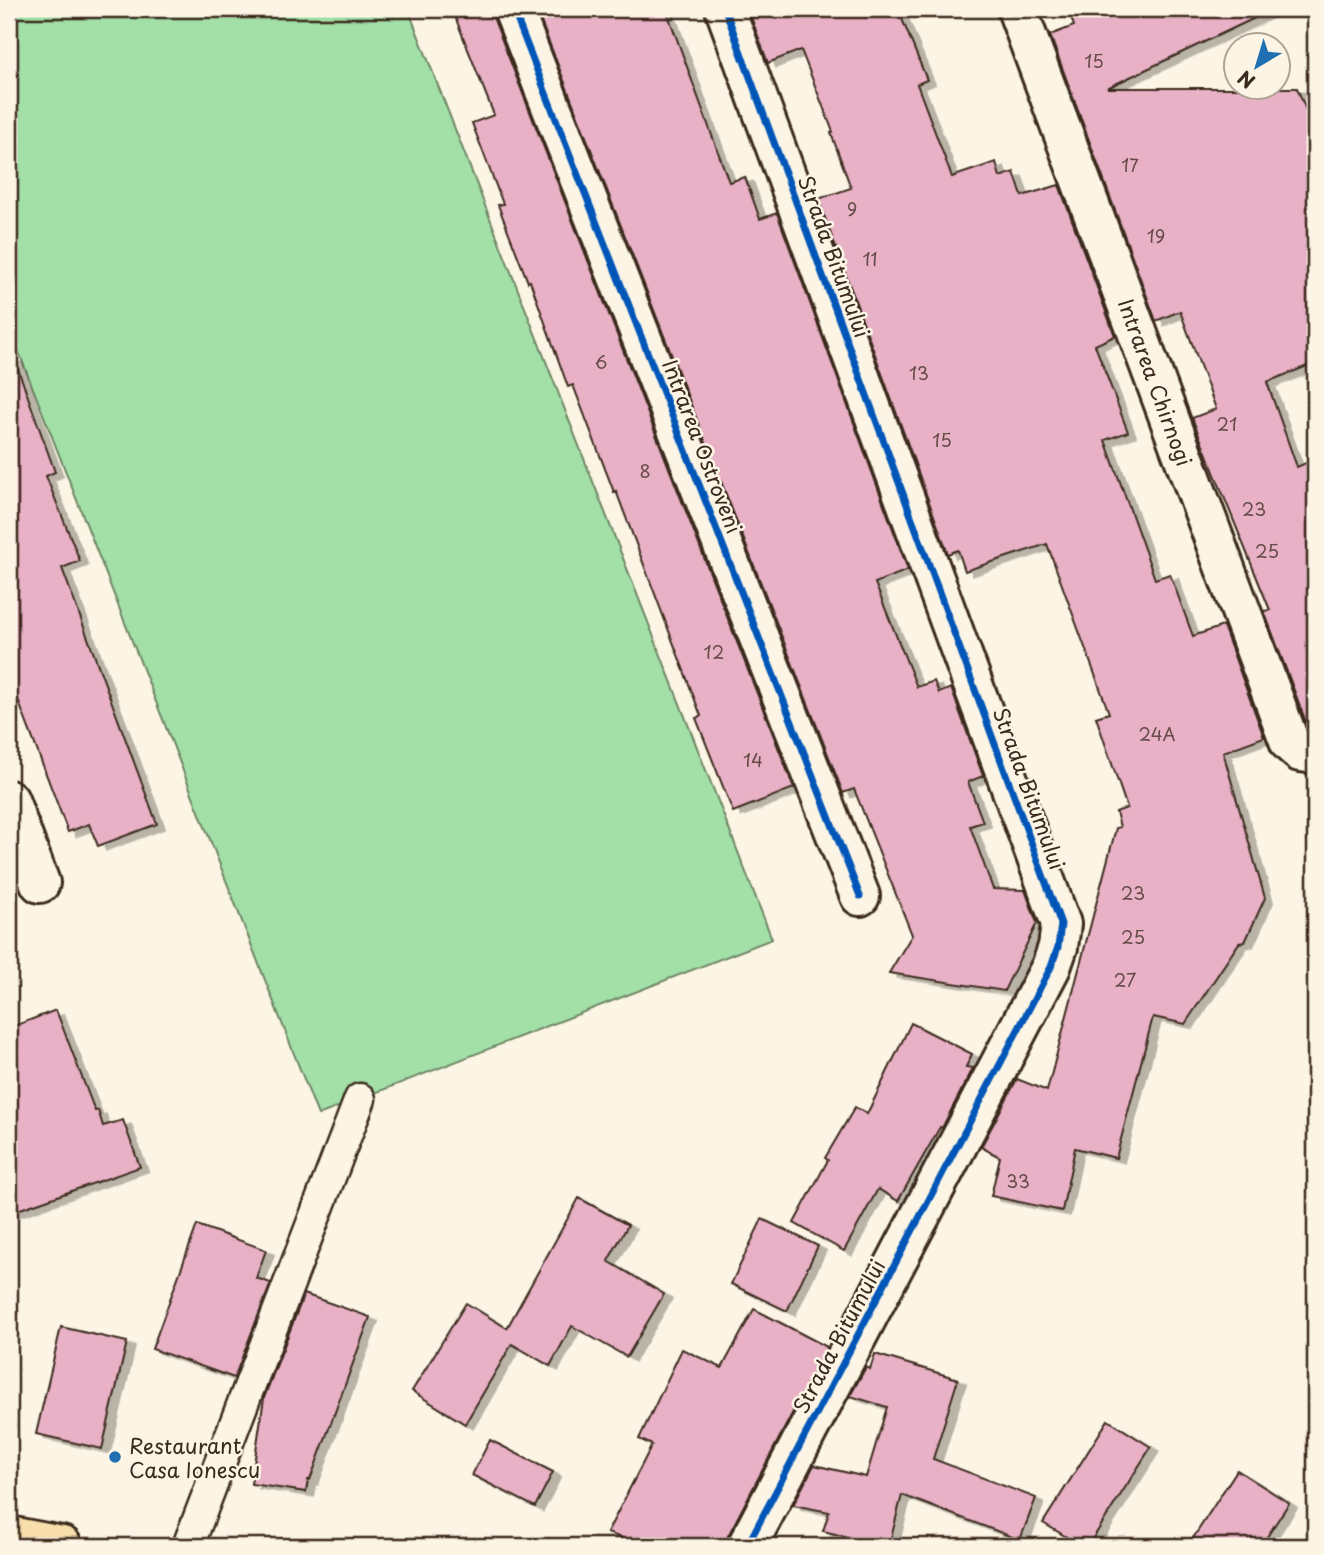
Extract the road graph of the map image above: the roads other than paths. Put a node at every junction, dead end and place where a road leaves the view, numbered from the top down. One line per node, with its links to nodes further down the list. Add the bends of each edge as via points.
1 (513, 9): 7 (street, Intrarea Ostroveni)
2 (725, 9): 12 (street, Strada Bitumului, via 1061,923 1051,967)
3 (1017, 9): 4 (street, Intrarea Chirnogi, via 1290,743)
4 (1308, 753)
5 (9, 800): 6 (street)
6 (40, 883)
7 (860, 896)
8 (360, 1099): 11 (lane)
9 (9, 1536): 10 (main road)
10 (62, 1546)
11 (188, 1546)
12 (747, 1546)

